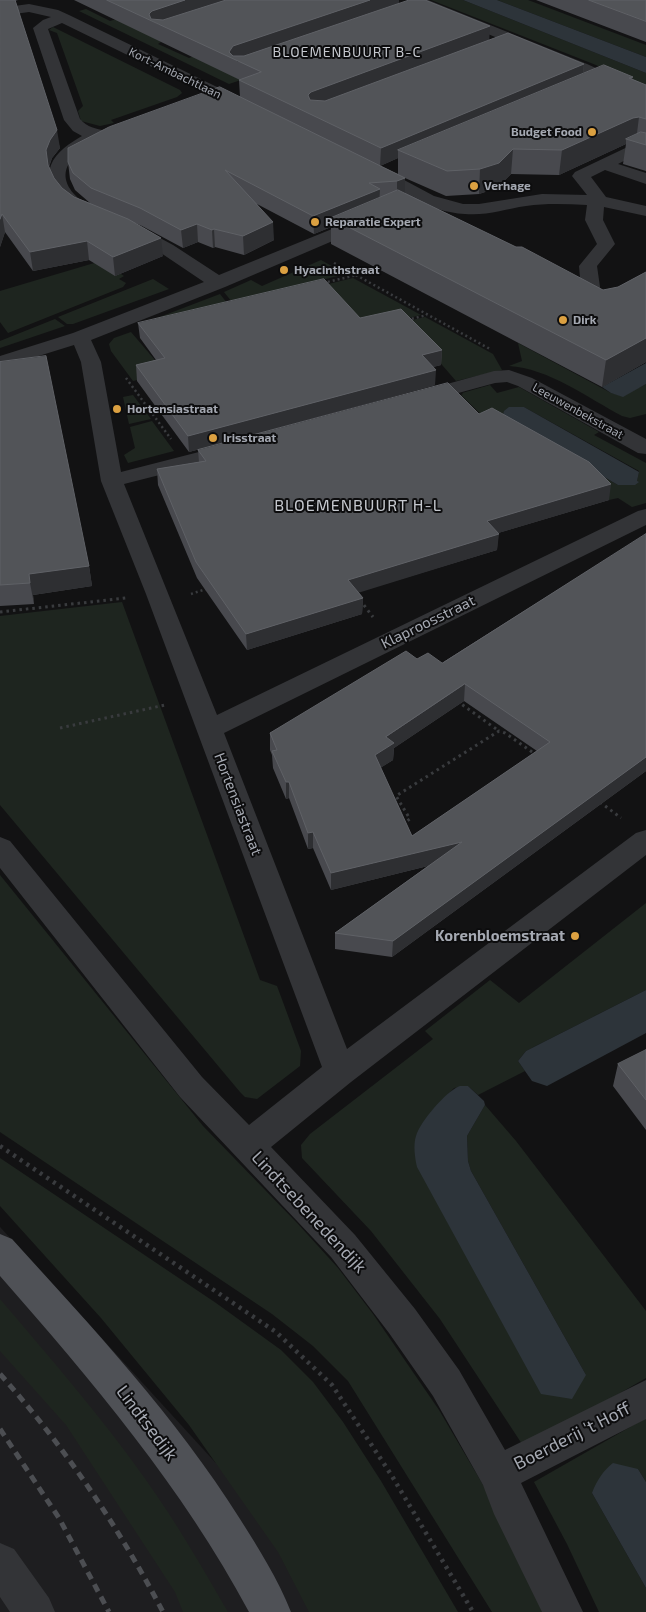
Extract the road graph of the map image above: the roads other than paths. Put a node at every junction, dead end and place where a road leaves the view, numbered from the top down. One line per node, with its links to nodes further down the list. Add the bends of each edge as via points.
1 (59, 1): 3 (street)
2 (416, 5): 6 (street)
3 (43, 10): 4 (street, via 30,8); 5 (street, Kort-Ambachtlaan)
4 (0, 12)
5 (64, 18): 10 (street, Kort-Ambachtlaan); 15 (street, via 40,28 72,120)
6 (516, 40): 7 (street); 8 (street)
7 (497, 47)
8 (606, 79): 9 (street); 11 (street)
9 (587, 87)
10 (213, 92): 12 (street); 13 (street, Kort-Ambachtlaan)
11 (646, 97)
12 (192, 99)
13 (263, 116)
14 (111, 129): 15 (street)
15 (94, 136): 23 (street, via 70,149 58,170 60,187 68,199 87,213 136,232 167,249)
16 (646, 152): 18 (street, via 636,148)
17 (354, 161): 20 (street, via 387,171)
18 (603, 164): 19 (street); 21 (street, via 581,176 597,196)
19 (646, 179)
20 (423, 196): 21 (street, via 462,209 543,199); 23 (street)
21 (596, 201): 22 (street); 24 (street, via 594,220 606,244 588,266 602,302)
22 (646, 211)
23 (218, 283): 25 (street)
24 (576, 293)
25 (80, 337): 26 (street); 30 (street, Hortensiastraat, via 91,362)
26 (0, 362)
27 (400, 403): 28 (street, Leeuwenbekstraat, via 494,377 509,376)
28 (641, 439)
29 (250, 444): 30 (street)
30 (112, 481): 32 (street, Hortensiastraat)
31 (646, 516): 32 (street, Klaproosstraat)
32 (210, 729): 35 (street, Hortensiastraat)
33 (646, 840): 35 (street)
34 (0, 848): 36 (street, Lindtsebenedendijk, via 191,1087)
35 (340, 1072): 36 (street)
36 (248, 1146): 39 (street, Lindtsebenedendijk, via 370,1278 446,1383)
37 (0, 1250): 42 (main road, Lindtsedijk, via 100,1361 170,1451 206,1502)
38 (646, 1399): 39 (street, Boerderij 't Hoff)
39 (498, 1474): 43 (street, Lindtsebenedendijk)
40 (0, 1563): 41 (street)
41 (35, 1612)
42 (271, 1612)
43 (563, 1612)

